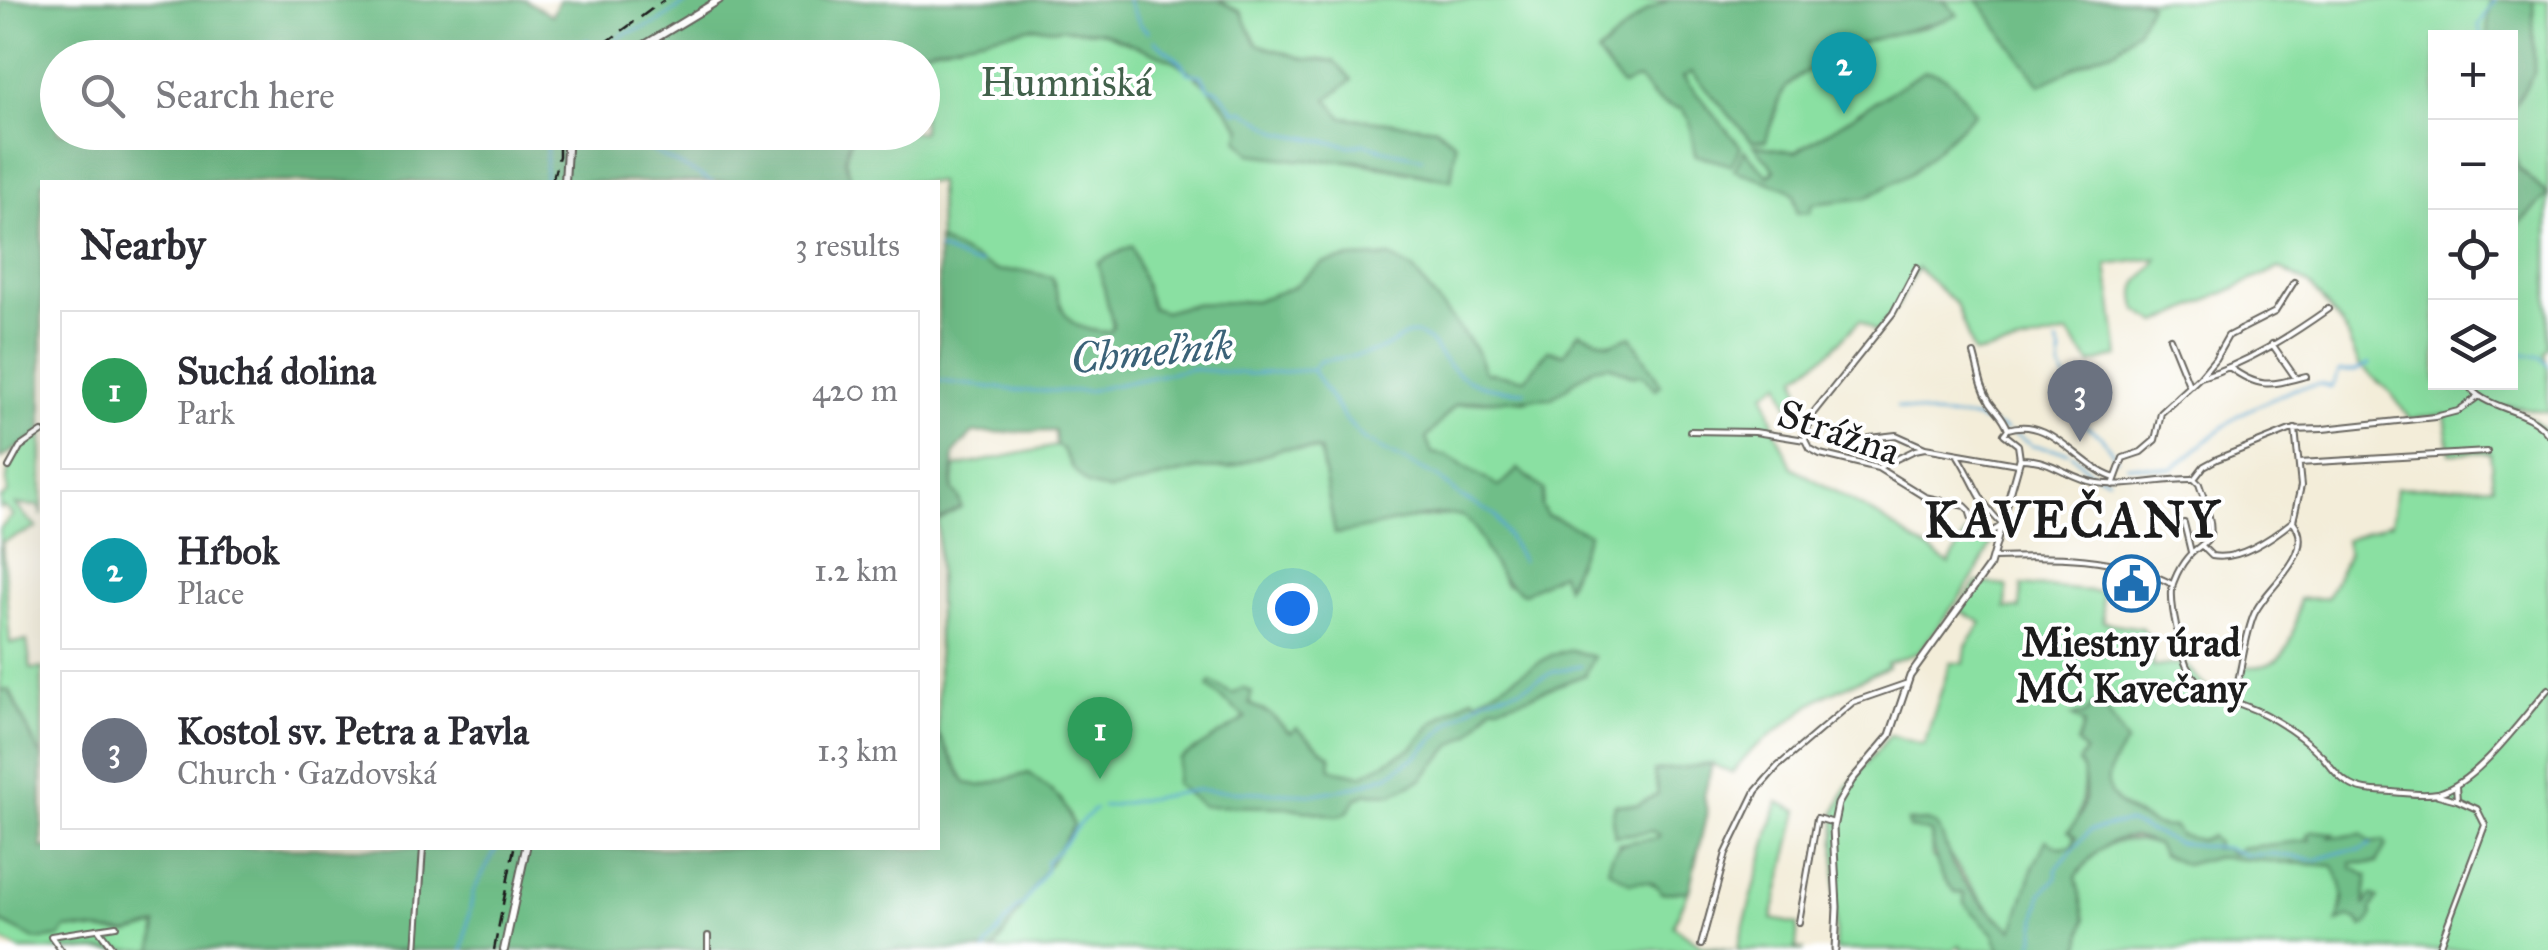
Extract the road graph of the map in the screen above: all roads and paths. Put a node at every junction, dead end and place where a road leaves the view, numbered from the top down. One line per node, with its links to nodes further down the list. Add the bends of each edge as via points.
1 (719, 0): 2 (main road)
2 (653, 40)
3 (567, 150): 4 (main road)
4 (566, 180)
5 (1917, 267): 24 (street, via 1893,313 1810,417)
6 (2294, 282): 13 (street, via 2274,312 2228,336)
7 (2328, 309): 9 (street)
8 (2170, 338): 15 (street)
9 (2272, 344): 11 (street); 14 (street)
10 (1974, 354): 19 (street, via 1980,383)
11 (2229, 367): 13 (street); 14 (street, via 2264,385)
12 (2306, 376): 14 (street)
13 (2199, 378): 15 (street)
14 (2296, 378)
15 (2189, 384): 33 (street, via 2161,413 2155,440 2122,458)
16 (2473, 390): 17 (street)
17 (2479, 396): 20 (street, via 2434,417); 22 (street, via 2520,412)
18 (1690, 430): 24 (street, Strážna)
19 (2008, 430): 28 (street, via 2004,434 2018,445); 33 (street, via 2044,430)
20 (2295, 430): 29 (street); 32 (street, via 2217,459)
21 (40, 433): 30 (street, via 20,447)
22 (2548, 434)
23 (1870, 438): 25 (street, via 1896,435)
24 (1804, 440): 31 (street, Strážna, via 1820,454)
25 (1925, 448): 27 (street); 31 (street)
26 (2487, 452): 29 (street)
27 (1957, 454): 28 (street); 36 (street, via 1984,506)
28 (2019, 462): 33 (street, via 2049,462 2086,480); 36 (street)
29 (2300, 463): 34 (street)
30 (9, 467)
31 (1878, 468): 36 (street, Strážna, via 1926,497 1967,507 1977,534)
32 (2194, 479): 33 (street); 37 (street, via 2213,524)
33 (2114, 481)
34 (2293, 521): 37 (street, via 2230,557 2212,556); 43 (street, via 2300,530 2298,548 2255,610)
35 (2184, 523): 38 (street)
36 (2002, 525): 39 (street)
37 (2203, 547): 38 (street)
38 (2191, 552): 40 (street)
39 (1993, 558): 40 (street, via 2072,556); 41 (street)
40 (2172, 584): 43 (street, via 2185,663 2206,689)
41 (1906, 684): 47 (street, via 1896,724 1847,787); 54 (street, via 1853,702 1756,791 1726,854)
42 (2548, 690): 44 (street)
43 (2233, 703): 45 (street, via 2285,727 2354,786)
44 (2456, 786): 45 (street); 46 (street)
45 (2433, 794): 46 (street)
46 (2458, 800): 61 (street, via 2477,809 2485,825)
47 (1834, 823): 50 (street, via 1817,818); 60 (street)
48 (423, 850): 57 (street)
49 (526, 850): 58 (main road)
50 (1799, 922)
51 (116, 926): 52 (street)
52 (98, 929): 55 (street, via 51,936); 56 (street)
53 (708, 936): 59 (street)
54 (1701, 945)
55 (61, 950)
56 (114, 950)
57 (416, 950)
58 (504, 950)
59 (708, 950)
60 (1834, 950)
61 (2438, 950)

